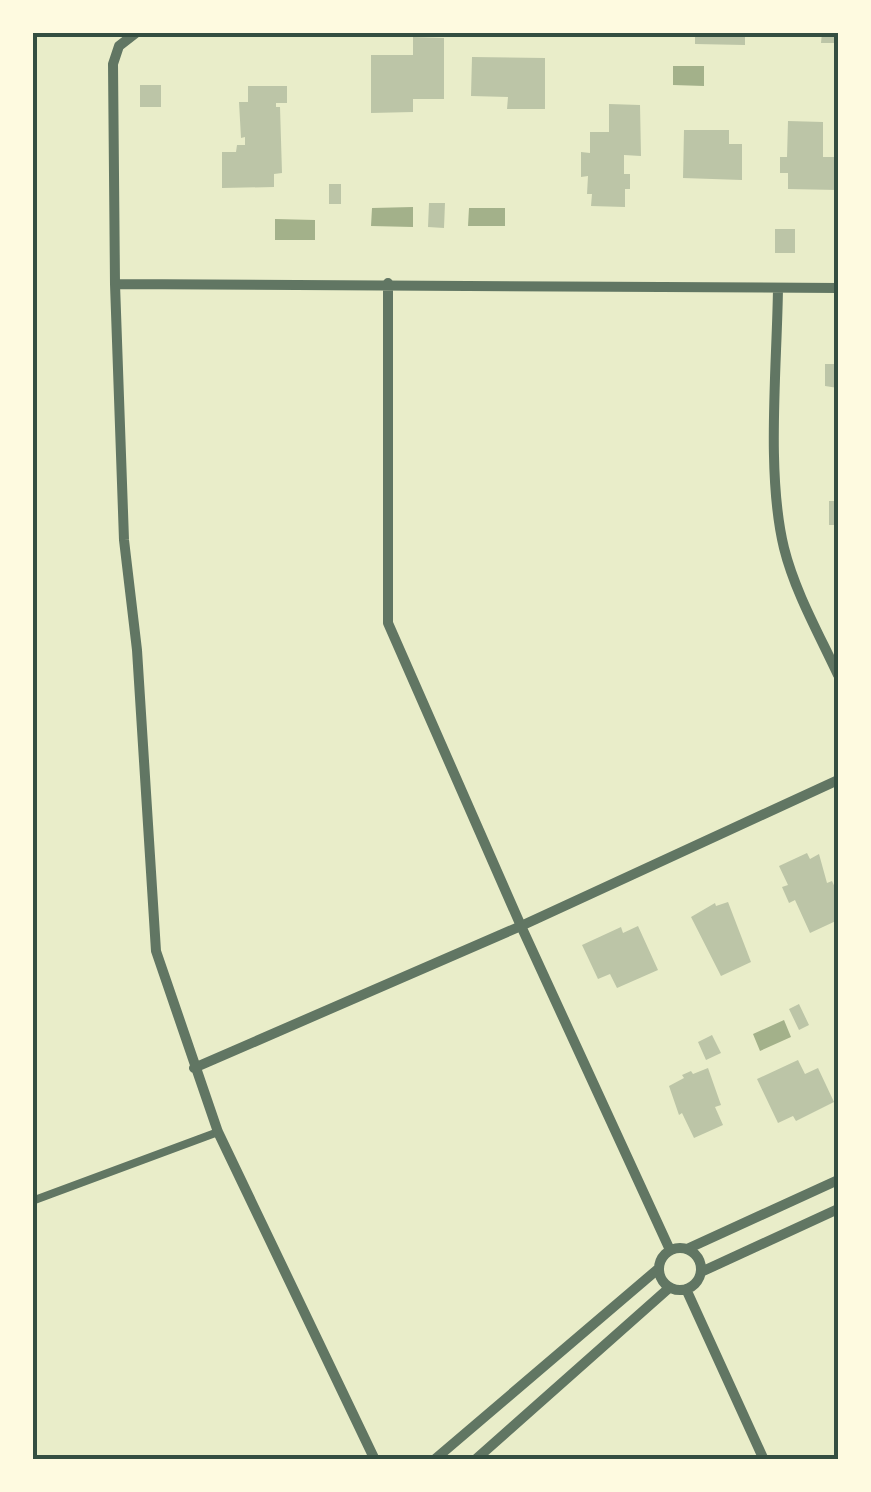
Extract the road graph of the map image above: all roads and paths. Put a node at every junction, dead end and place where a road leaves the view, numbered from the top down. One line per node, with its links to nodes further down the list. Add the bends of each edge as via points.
1 (137, 32): 2 (street, via 118,46 112,64)
2 (114, 284): 3 (street); 9 (street, via 124,540 156,952)
3 (388, 284): 4 (street); 8 (street, via 388,623)
4 (778, 288): 5 (street); 6 (street, via 780,523 794,580)
5 (838, 288)
6 (838, 675)
7 (838, 780): 8 (street)
8 (521, 926): 9 (street); 15 (street)
9 (194, 1068): 10 (street)
10 (218, 1132): 12 (lane); 20 (street)
11 (838, 1180): 14 (street)
12 (32, 1201)
13 (838, 1210): 17 (street)
14 (687, 1249): 15 (street); 17 (street)
15 (670, 1250): 16 (street)
16 (658, 1269): 18 (street); 21 (street)
17 (701, 1272): 19 (street)
18 (669, 1288): 19 (street); 22 (street)
19 (686, 1290): 23 (street)
20 (375, 1460)
21 (434, 1460)
22 (475, 1460)
23 (764, 1460)

